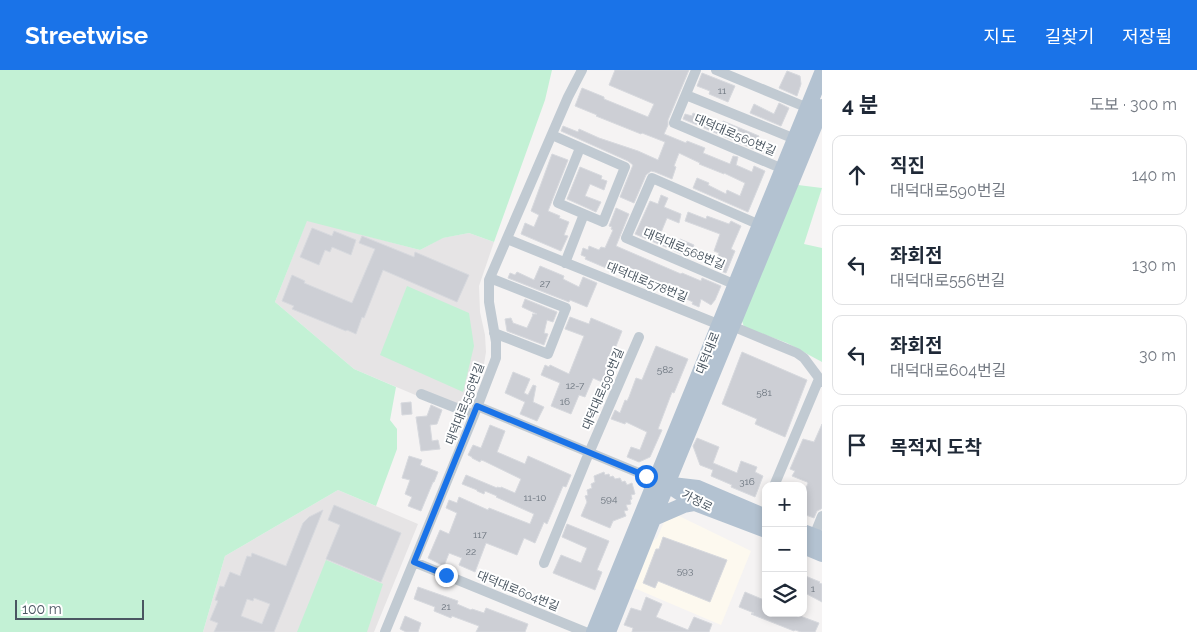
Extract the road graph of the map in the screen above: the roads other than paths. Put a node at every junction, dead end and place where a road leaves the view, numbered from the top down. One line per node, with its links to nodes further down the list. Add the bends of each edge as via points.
1 (582, 70): 7 (street, 대덕대로556번길)
2 (696, 70): 5 (street, 대덕대로560번길)
3 (716, 70): 6 (street)
4 (822, 73): 6 (main road, 대덕대로)
5 (686, 95): 8 (street); 10 (street, 대덕대로560번길, via 674,123)
6 (815, 108): 8 (main road, 대덕대로); 17 (main road, 대덕대로)
7 (552, 135): 9 (street); 13 (street, 대덕대로556번길)
8 (795, 139): 10 (main road, 대덕대로)
9 (580, 148): 11 (street, via 558,203); 11 (street, via 625,167 603,222)
10 (783, 169): 12 (main road, 대덕대로)
11 (584, 214): 14 (street)
12 (760, 225): 16 (main road, 대덕대로); 16 (street, 대덕대로568번길, via 652,178 626,238)
13 (506, 240): 14 (street, 대덕대로578번길); 15 (street, 대덕대로556번길)
14 (565, 263): 17 (street, 대덕대로578번길)
15 (490, 278): 18 (street, 대덕대로556번길, via 489,302); 18 (street, via 566,308 548,354)
16 (736, 284): 17 (main road, 대덕대로)
17 (726, 326): 20 (street, 대덕대로578번길, via 797,353); 24 (main road, 대덕대로)
18 (494, 333): 22 (street, 대덕대로556번길, via 496,358)
19 (639, 337): 23 (street, 대덕대로590번길)
20 (820, 380): 25 (street)
21 (421, 394): 22 (street)
22 (476, 411): 23 (street); 33 (street, 대덕대로556번길)
23 (589, 452): 24 (street); 34 (street, 대덕대로590번길)
24 (662, 482): 26 (main road, 가정로); 27 (main road, 가정로, via 698,488); 30 (main road, 대덕대로); 37 (main road, 대덕대로)
25 (776, 482)
26 (695, 502): 28 (main road, 가정로); 30 (main road)
27 (762, 516)
28 (762, 516)
29 (822, 516): 31 (street)
30 (654, 518): 38 (main road, 대덕대로)
31 (811, 538): 32 (main road)
32 (822, 554)
33 (414, 562): 35 (street, 대덕대로556번길); 36 (street, 대덕대로604번길)
34 (544, 563)
35 (387, 631)
36 (585, 632)
37 (594, 632)
38 (608, 632)

